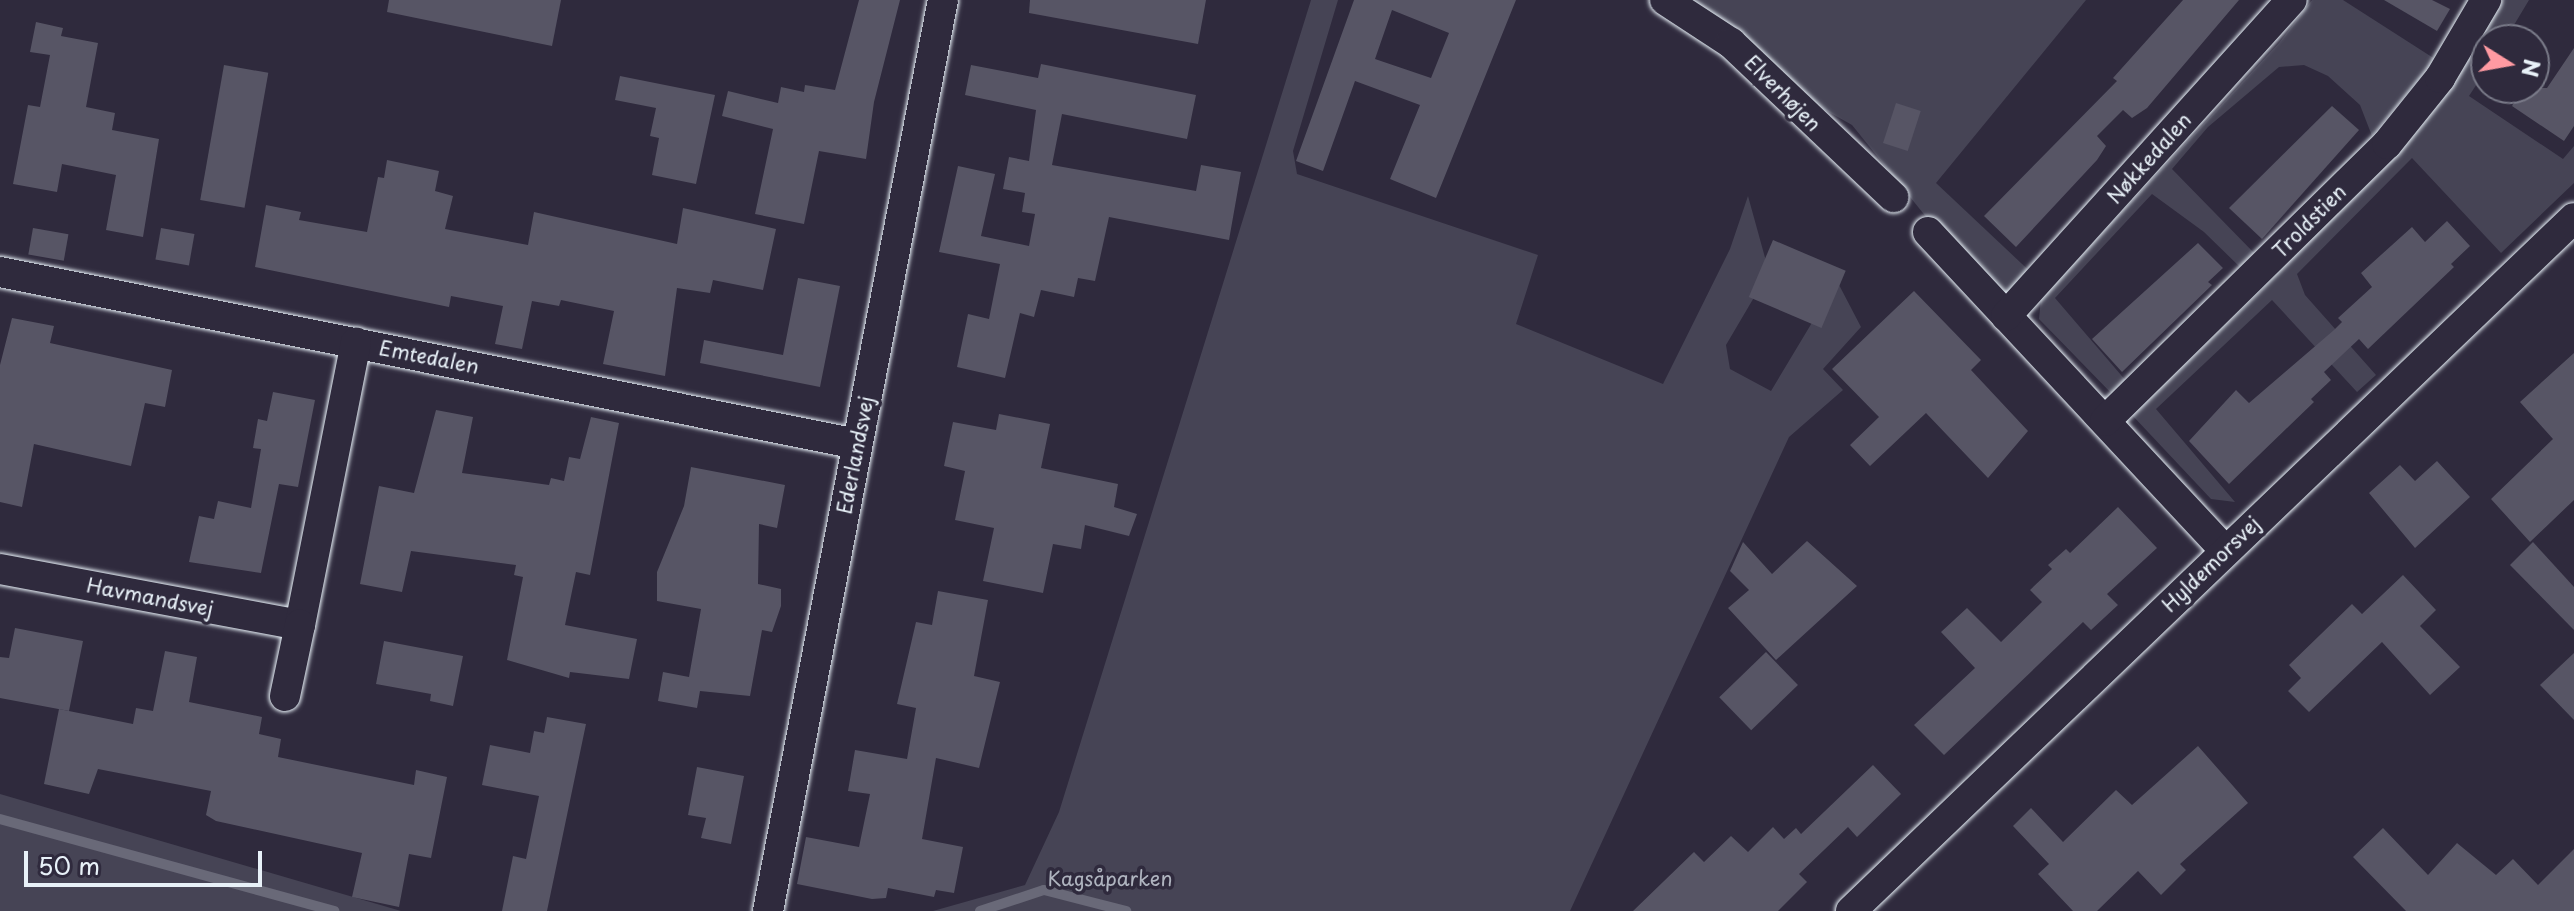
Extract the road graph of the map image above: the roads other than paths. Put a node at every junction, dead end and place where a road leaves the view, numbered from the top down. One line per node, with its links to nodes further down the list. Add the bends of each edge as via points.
1 (943, 0): 12 (street, Ederlandsvej)
2 (1665, 0): 5 (street, Elverhøjen, via 1731,43)
3 (2292, 0): 9 (street, Nøkkedalen)
4 (2486, 0): 11 (street, Troldstien, via 2440,78 2387,144)
5 (1893, 197)
6 (2574, 218): 13 (street, Hyldemorsvej)
7 (1928, 232): 9 (street)
8 (0, 272): 10 (street, Emtedalen)
9 (2006, 316): 11 (street)
10 (356, 342): 12 (street, Emtedalen); 15 (street)
11 (2105, 421): 13 (street)
12 (857, 444): 17 (street, Ederlandsvej)
13 (2225, 550): 18 (street, Hyldemorsvej)
14 (0, 569): 15 (street, Havmandsvej)
15 (300, 625): 16 (street)
16 (285, 696)
17 (768, 911)
18 (1851, 911)

